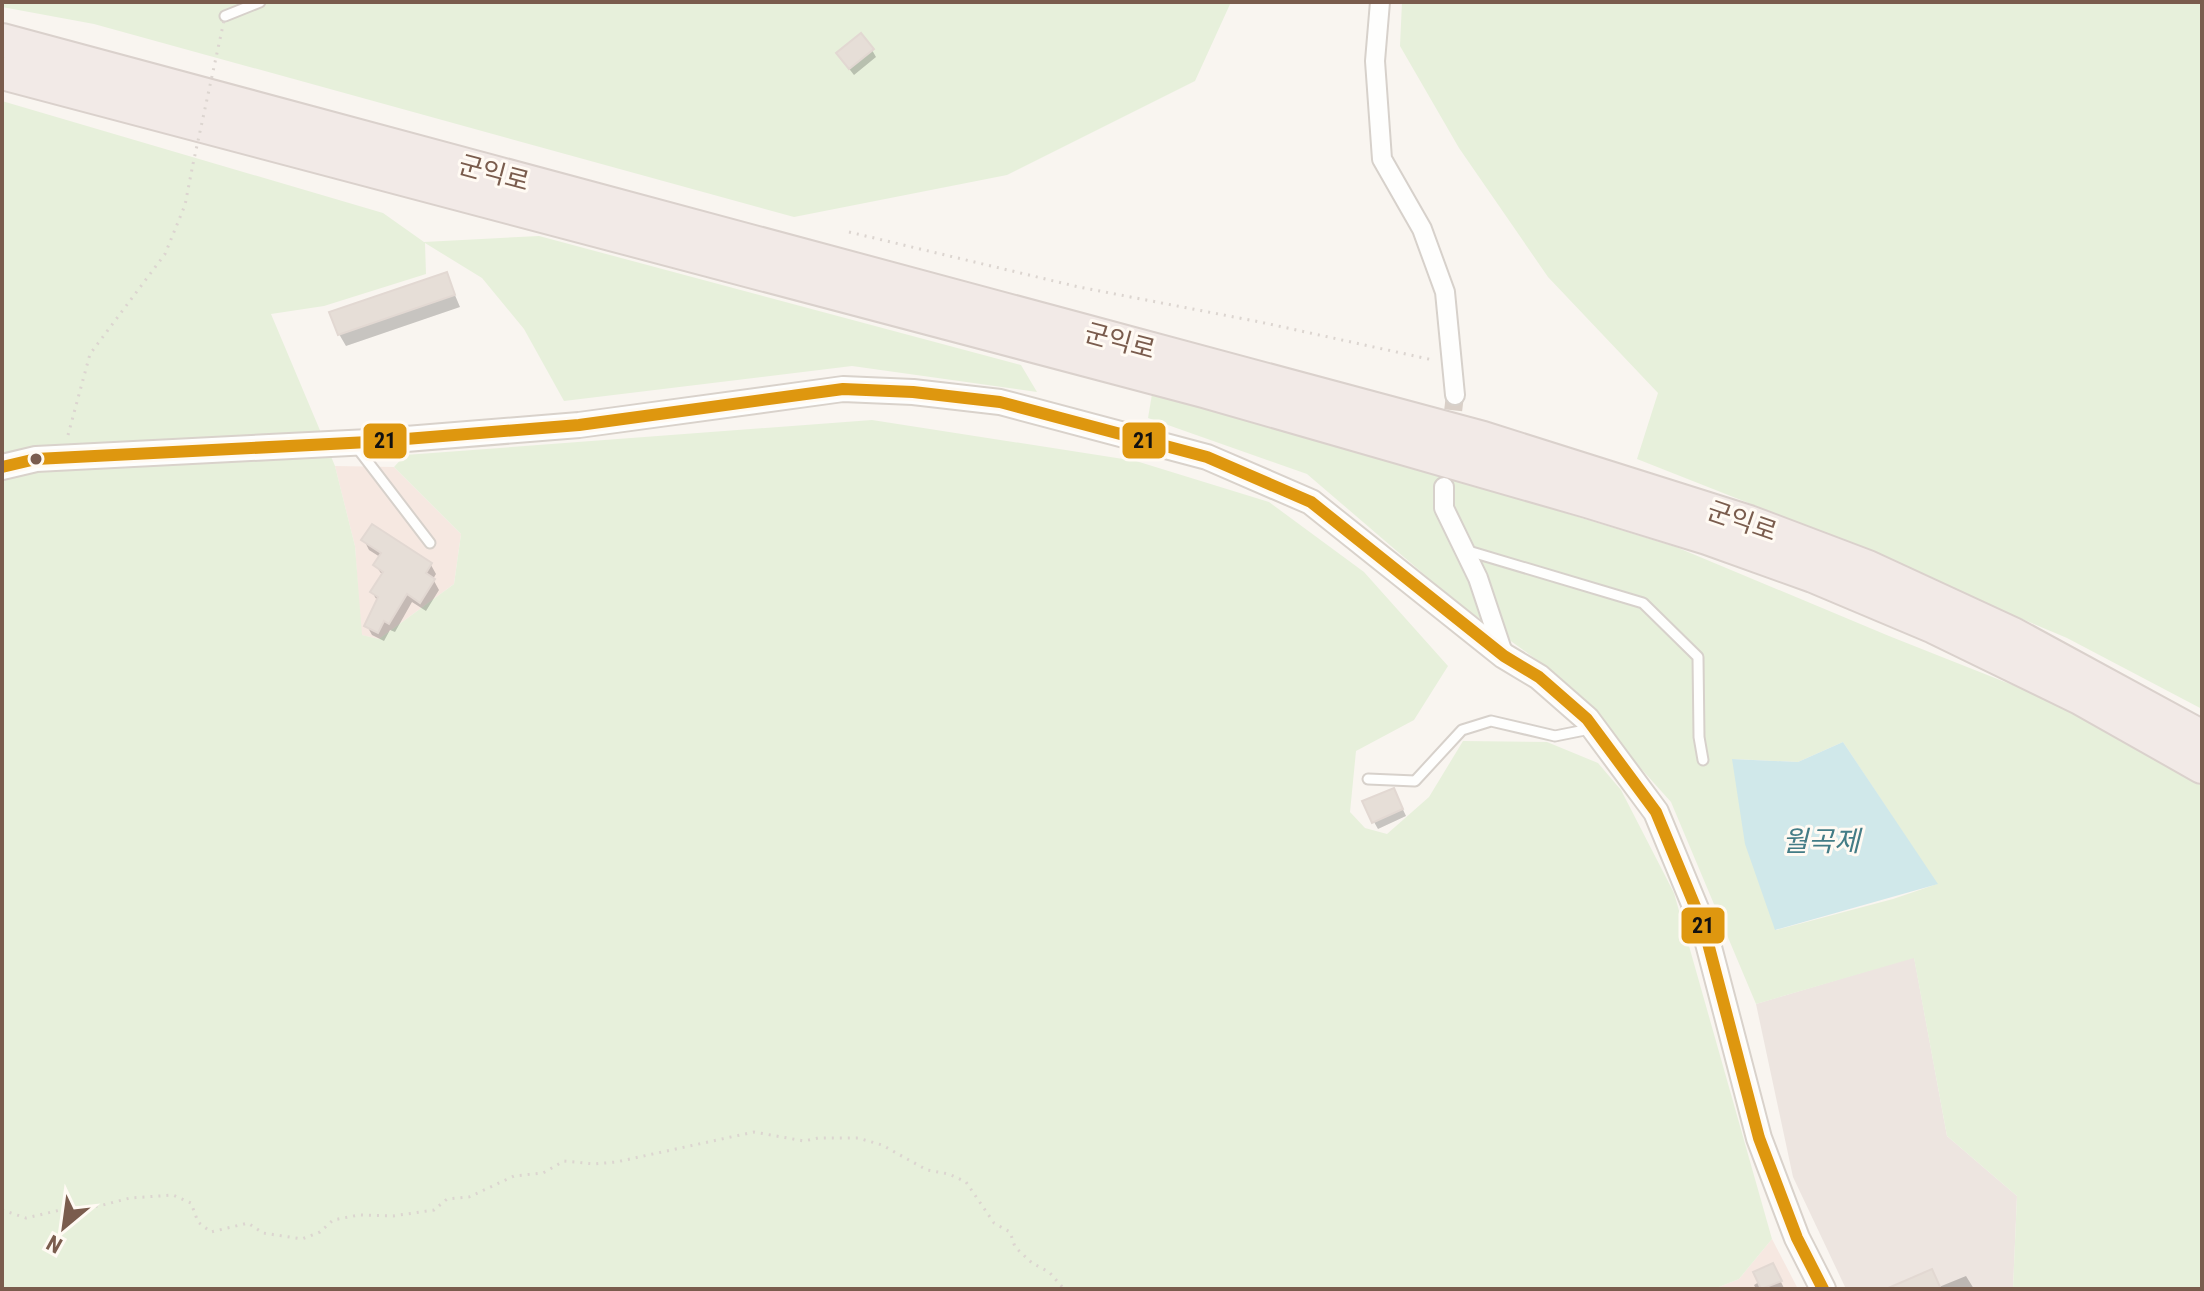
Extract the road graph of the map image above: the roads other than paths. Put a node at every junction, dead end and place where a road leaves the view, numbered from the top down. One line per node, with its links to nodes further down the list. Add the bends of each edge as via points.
1 (260, 2): 3 (lane)
2 (1380, 2): 6 (street, via 1375,61 1382,159 1422,229 1445,292)
3 (225, 16)
4 (2, 40): 14 (highway, 군익로, via 1483,438 1749,522 1868,567 2013,634)
5 (2, 73): 16 (highway, 군익로, via 1204,391 1617,510 1813,576 1934,627 2080,698)
6 (1455, 395)
7 (353, 442): 8 (street, via 36,459); 10 (lane); 12 (street, via 579,425 843,389 1000,402 1207,457 1311,502)
8 (2, 467)
9 (1444, 487): 11 (street, via 1444,508)
10 (430, 543)
11 (1465, 550): 12 (street); 15 (lane, via 1643,603 1698,657)
12 (1504, 656): 13 (street, via 1539,677)
13 (1594, 729): 17 (lane, via 1555,736 1491,721 1462,730 1415,781); 18 (street, via 1656,812 1704,928 1759,1138 1797,1238)
14 (2202, 737)
15 (1703, 760)
16 (2202, 767)
17 (1368, 779)
18 (1823, 1289)

